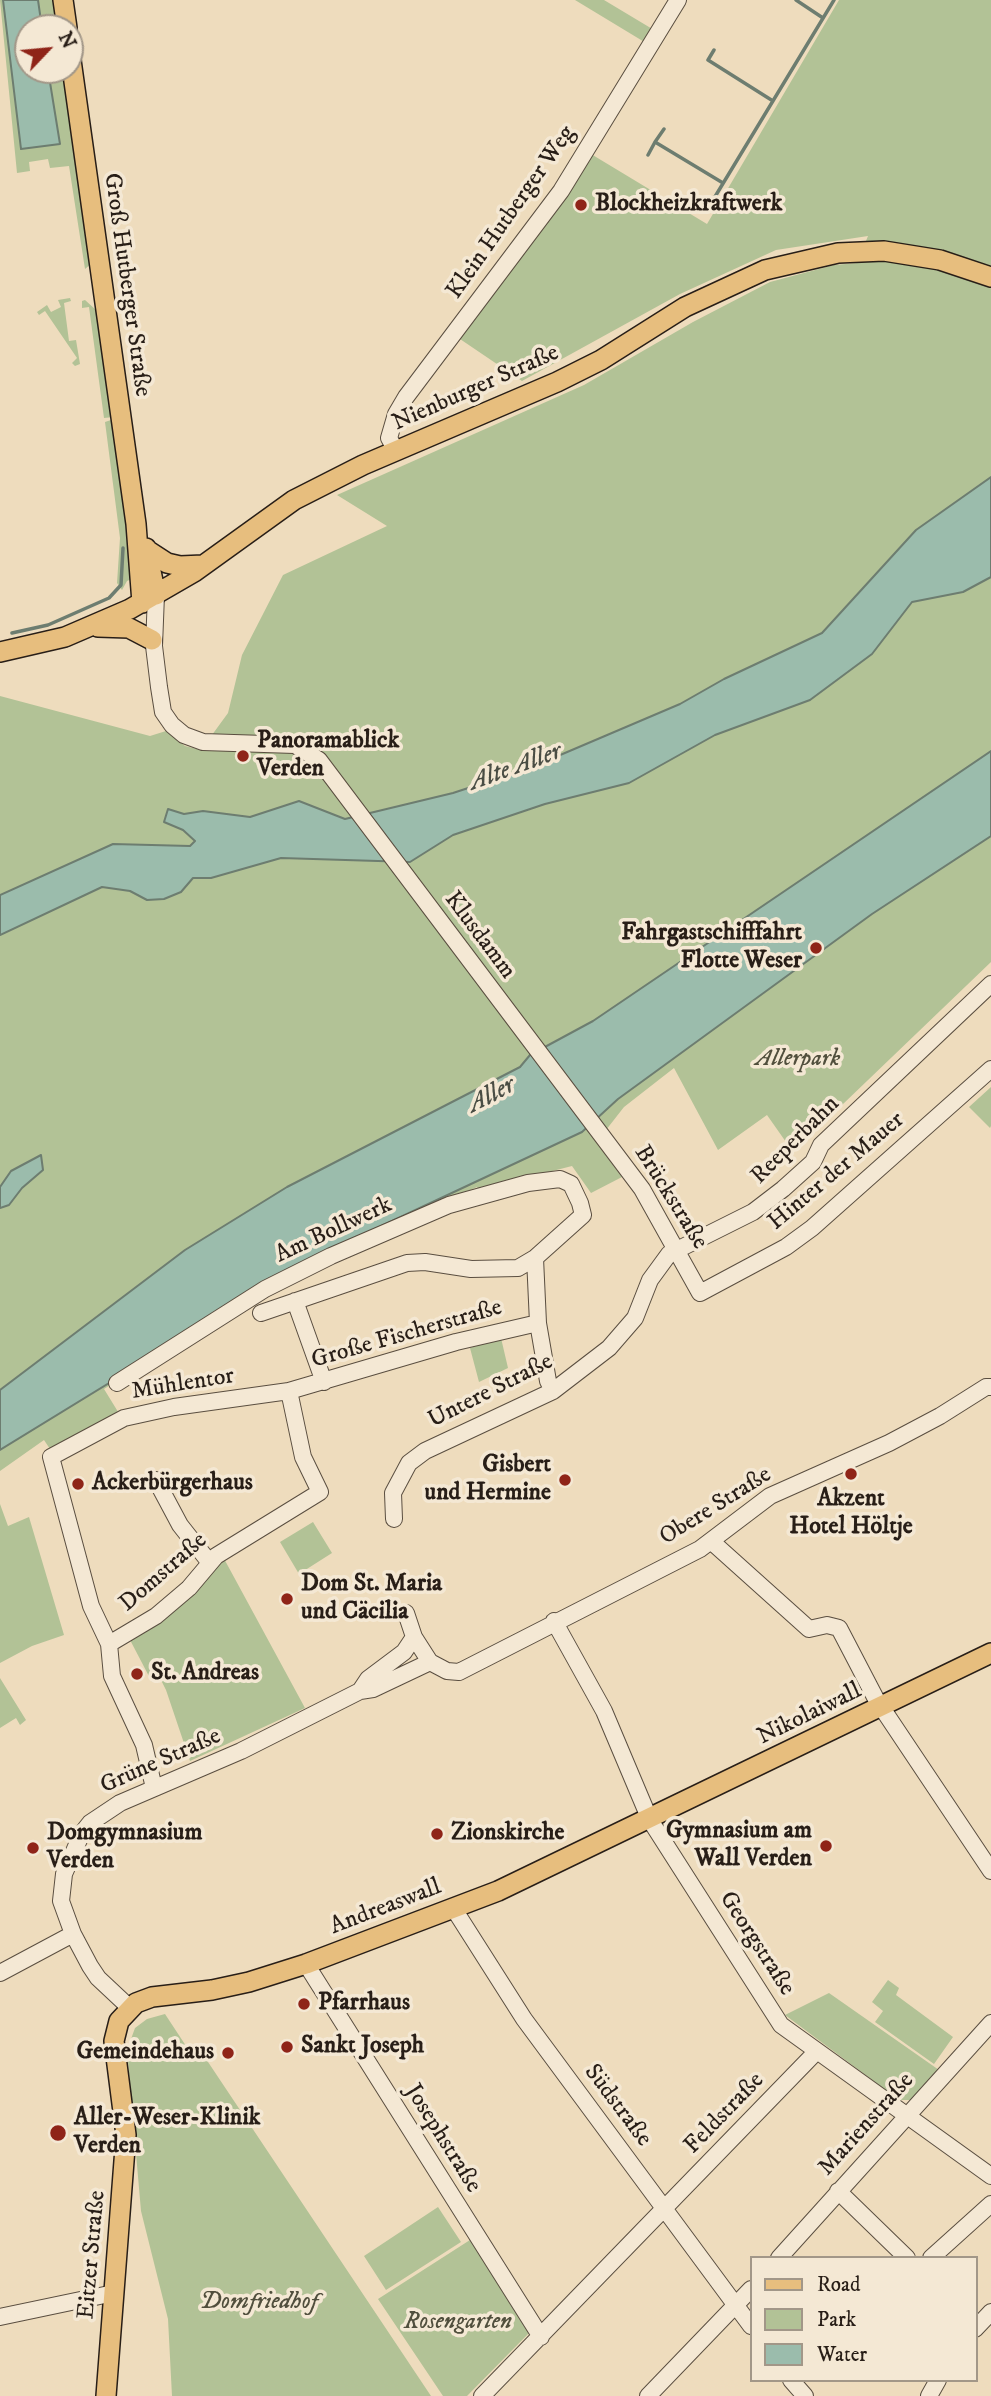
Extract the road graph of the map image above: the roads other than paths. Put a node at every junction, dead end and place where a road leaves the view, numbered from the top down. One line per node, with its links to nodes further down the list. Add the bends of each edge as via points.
1 (678, 0): 4 (street, Klein Hutberger Weg, via 561,191 406,397 390,438)
2 (74, 84): 5 (main road, Groß Hutberger Straße)
3 (991, 276): 4 (main road, Nienburger Straße, via 940,260 884,251 838,253 765,270 685,307 557,382)
4 (396, 451): 7 (main road, Nienburger Straße, via 294,500)
5 (136, 524): 6 (main road, Groß Hutberger Straße); 8 (main road, Groß Hutberger Straße)
6 (147, 550): 7 (main road, via 167,563); 8 (main road, Groß Hutberger Straße)
7 (204, 565): 8 (main road, Nienburger Straße)
8 (149, 599): 9 (main road, Nienburger Straße); 10 (street, Groß Hutberger Straße)
9 (93, 626): 10 (main road, via 129,628); 11 (main road, Nienburger Straße, via 40,645)
10 (153, 643): 12 (street, Groß Hutberger Straße, via 163,712 180,732 203,742 295,746 312,753)
11 (0, 652)
12 (325, 769): 15 (street, Klusdamm)
13 (991, 984): 16 (street, Reeperbahn, via 821,1145 813,1162 783,1189 753,1212)
14 (991, 1069): 18 (street, Hinter der Mauer, via 812,1228)
15 (597, 1131): 16 (street, Brückstraße, via 642,1189)
16 (677, 1247): 18 (street, Brückstraße); 26 (street, Untere Straße, via 650,1280 635,1318 619,1340)
17 (535, 1258): 19 (street, via 519,1268 407,1263); 21 (street); 23 (street, Am Bollwerk, via 583,1215 571,1184 560,1179 449,1205 331,1256 265,1289)
18 (700, 1293)
19 (295, 1301): 20 (street); 22 (street)
20 (261, 1313)
21 (538, 1322): 22 (street, Große Fischerstraße); 26 (street)
22 (324, 1382): 25 (street, Große Fischerstraße)
23 (117, 1383)
24 (989, 1387): 29 (street, Obere Straße, via 920,1427 770,1496)
25 (289, 1391): 30 (street, Domstraße, via 303,1457 320,1492); 34 (street, Mühlentor, via 124,1418 51,1457 91,1606)
26 (553, 1391): 28 (street, Untere Straße, via 416,1457 397,1481)
27 (156, 1480): 30 (street, via 180,1525)
28 (394, 1519)
29 (710, 1541): 32 (street, Obere Straße); 38 (street, via 809,1629 839,1628)
30 (209, 1563): 34 (street, Domstraße, via 189,1588 156,1616)
31 (406, 1613): 33 (street)
32 (554, 1621): 36 (street, Obere Straße, via 459,1672); 40 (street, Georgstraße, via 604,1711)
33 (414, 1637): 36 (street); 37 (street, via 404,1652)
34 (109, 1644): 39 (street, via 112,1676 144,1745)
35 (991, 1653): 38 (main road, Nikolaiwall)
36 (430, 1662): 37 (street, via 373,1689)
37 (360, 1690): 39 (street, Grüne Straße, via 241,1751)
38 (882, 1707): 40 (main road, Nikolaiwall); 41 (street)
39 (154, 1788): 43 (street, Grüne Straße, via 101,1813 82,1833 64,1874 61,1894)
40 (650, 1820): 42 (main road, Andreaswall); 48 (street, Georgstraße, via 781,2025)
41 (991, 1871)
42 (454, 1909): 44 (main road, Andreaswall); 53 (street, Südstraße, via 524,2020)
43 (73, 1934): 45 (street); 46 (street, via 98,1978)
44 (306, 1964): 46 (main road, Andreaswall, via 230,1987 152,1997); 64 (street, Josephstraße)
45 (0, 1973)
46 (130, 2008): 58 (main road, Eitzer Straße, via 119,2021 114,2040 126,2135)
47 (991, 2023): 49 (street, Marienstraße)
48 (817, 2051): 49 (street, Georgstraße); 53 (street, Feldstraße)
49 (906, 2115): 50 (street, Georgstraße); 51 (street, Marienstraße)
50 (991, 2176)
51 (838, 2191): 54 (street, Marienstraße); 55 (street)
52 (991, 2204): 56 (street)
53 (665, 2209): 59 (street, Südstraße); 64 (street, Feldstraße)
54 (781, 2256)
55 (905, 2256)
56 (933, 2256)
57 (750, 2290): 59 (street)
58 (114, 2293): 61 (street); 65 (main road, Eitzer Straße)
59 (736, 2305): 62 (street, Südstraße); 67 (street)
60 (991, 2312): 63 (street)
61 (0, 2318)
62 (750, 2325)
63 (977, 2327)
64 (541, 2337): 66 (street, Feldstraße)
65 (106, 2396)
66 (482, 2396)
67 (648, 2396)

